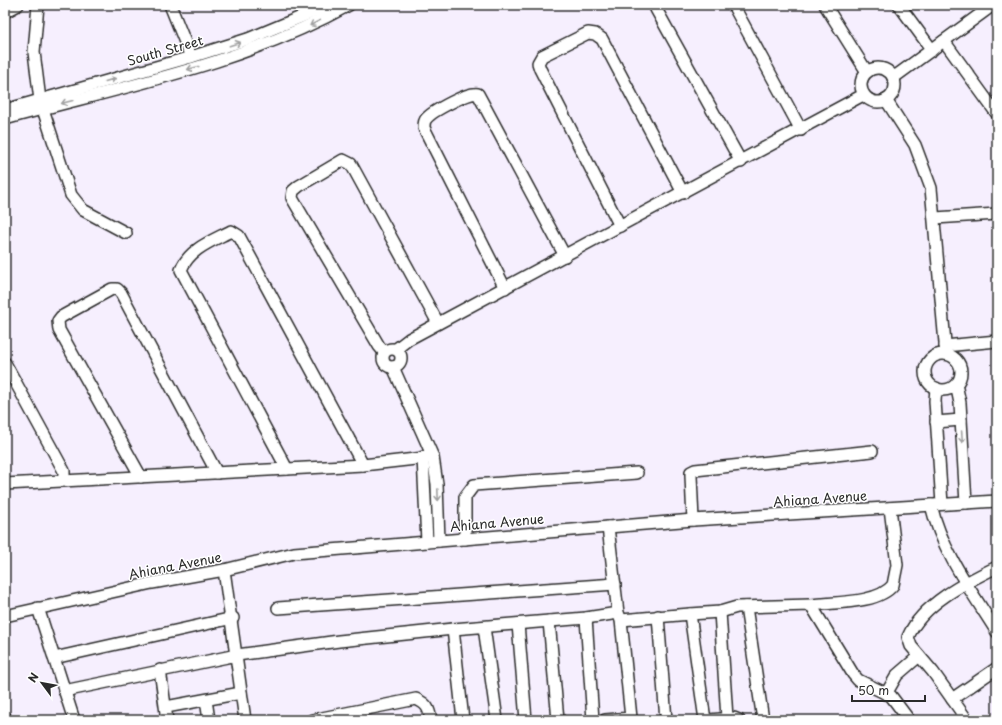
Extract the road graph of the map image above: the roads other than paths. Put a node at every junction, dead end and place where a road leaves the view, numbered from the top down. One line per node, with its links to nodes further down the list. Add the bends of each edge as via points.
1 (18, 5): 11 (street)
2 (38, 5): 19 (street, via 34,52)
3 (170, 5): 14 (street)
4 (330, 5): 14 (street, South Street, one-way to 4, via 270,31)
5 (656, 5): 24 (street)
6 (733, 5): 23 (street)
7 (825, 5): 15 (street)
8 (899, 5): 13 (street)
9 (344, 6): 19 (street, one-way to 19, via 300,31 204,65)
10 (989, 6): 12 (street)
11 (5, 12)
12 (944, 41): 13 (street); 21 (street)
13 (932, 50): 16 (street)
14 (191, 58): 19 (street, South Street, one-way to 14)
15 (867, 72): 16 (street, via 878,68); 17 (street, via 861,83)
16 (893, 78): 18 (street, via 894,90)
17 (864, 95): 18 (street, via 874,102); 23 (street)
18 (886, 100): 27 (street, via 915,145 931,188)
19 (42, 104): 20 (street, South Street); 22 (street); 29 (street, via 71,195 83,210)
20 (5, 110)
21 (997, 114)
22 (5, 119)
23 (801, 130): 24 (street)
24 (741, 162): 25 (street)
25 (683, 193): 28 (street); 28 (street, via 602,39 588,33 542,56 538,63 540,69)
26 (997, 214): 27 (street)
27 (935, 218): 35 (street)
28 (620, 226): 30 (street)
29 (126, 234)
30 (565, 256): 31 (street); 31 (street, via 478,94 470,93 433,113 426,119 424,128)
31 (505, 288): 32 (street)
32 (438, 323): 34 (street); 36 (street, via 351,164 343,160 299,186 293,191 292,198)
33 (997, 341): 35 (street)
34 (396, 349): 36 (street, via 390,348); 38 (street, via 401,357 399,364)
35 (945, 350): 39 (street, via 959,362 960,378); 40 (street, via 932,358 926,370 930,384)
36 (384, 352): 38 (street, via 384,363)
37 (5, 363): 50 (street, via 64,471)
38 (393, 367): 44 (street)
39 (956, 384): 40 (street, via 943,390); 41 (street)
40 (936, 388): 42 (street)
41 (961, 420): 42 (street); 53 (street, one-way to 53)
42 (936, 422): 54 (street)
43 (872, 451): 56 (street, via 695,470 691,472)
44 (428, 457): 45 (street); 59 (street, one-way to 59, via 437,484); 60 (street)
45 (363, 465): 46 (street); 46 (street, via 239,236 231,231 193,252 185,260 181,270)
46 (287, 469): 47 (street)
47 (217, 473): 49 (street); 49 (street, via 121,294 117,289 112,289 61,317 58,321 59,330)
48 (637, 473): 58 (street, via 474,485 464,497)
49 (142, 477): 50 (street)
50 (64, 481): 51 (street)
51 (5, 484)
52 (997, 501): 53 (street, Ahiana Avenue)
53 (966, 503): 54 (street, Ahiana Avenue)
54 (937, 505): 55 (street, Ahiana Avenue); 63 (street, via 940,534)
55 (890, 508): 56 (street, Ahiana Avenue); 65 (street, via 897,565 894,585 881,595)
56 (693, 520): 57 (street, Ahiana Avenue)
57 (608, 527): 58 (street, Ahiana Avenue); 64 (street)
58 (465, 539): 59 (street, Ahiana Avenue)
59 (439, 541): 60 (street, Ahiana Avenue)
60 (427, 542): 62 (street, Ahiana Avenue, via 294,553)
61 (997, 567): 63 (street)
62 (224, 570): 67 (street, Ahiana Avenue); 74 (street)
63 (966, 583): 80 (street); 82 (street, via 937,602 911,632 908,641)
64 (615, 584): 68 (street); 73 (street)
65 (811, 605): 66 (street); 88 (street, via 858,680)
66 (746, 607): 69 (street); 111 (street)
67 (38, 608): 71 (street, Ahiana Avenue); 83 (street)
68 (278, 608)
69 (720, 612): 70 (street); 94 (street)
70 (690, 614): 72 (street); 109 (street)
71 (5, 616)
72 (658, 616): 73 (street); 108 (street)
73 (620, 617): 75 (street); 93 (street)
74 (232, 618): 81 (street); 83 (street)
75 (586, 618): 76 (street); 106 (street)
76 (549, 621): 77 (street); 105 (street)
77 (518, 624): 78 (street); 104 (street)
78 (484, 627): 79 (street); 103 (street)
79 (454, 629): 81 (street); 102 (street)
80 (997, 632)
81 (237, 655): 85 (street); 87 (street)
82 (919, 656): 88 (street, via 897,675); 89 (street)
83 (54, 658): 86 (street)
84 (997, 668): 89 (street)
85 (160, 670): 86 (street); 91 (street)
86 (64, 691): 96 (street)
87 (242, 693): 90 (street); 99 (street)
88 (886, 694): 112 (street, via 896,701)
89 (952, 699): 113 (street)
90 (206, 700): 91 (street); 98 (street)
91 (166, 707): 97 (street)
92 (5, 717): 95 (street)
93 (631, 719): 107 (street)
94 (733, 719): 110 (street)
95 (6, 720)
96 (74, 720)
97 (167, 720)
98 (209, 720)
99 (245, 720)
100 (312, 720): 101 (street, via 416,699 430,709)
101 (431, 720)
102 (463, 720)
103 (497, 720)
104 (526, 720)
105 (558, 720)
106 (593, 720)
107 (605, 720)
108 (666, 720)
109 (705, 720)
110 (708, 720)
111 (763, 720)
112 (909, 720)
113 (967, 720)

